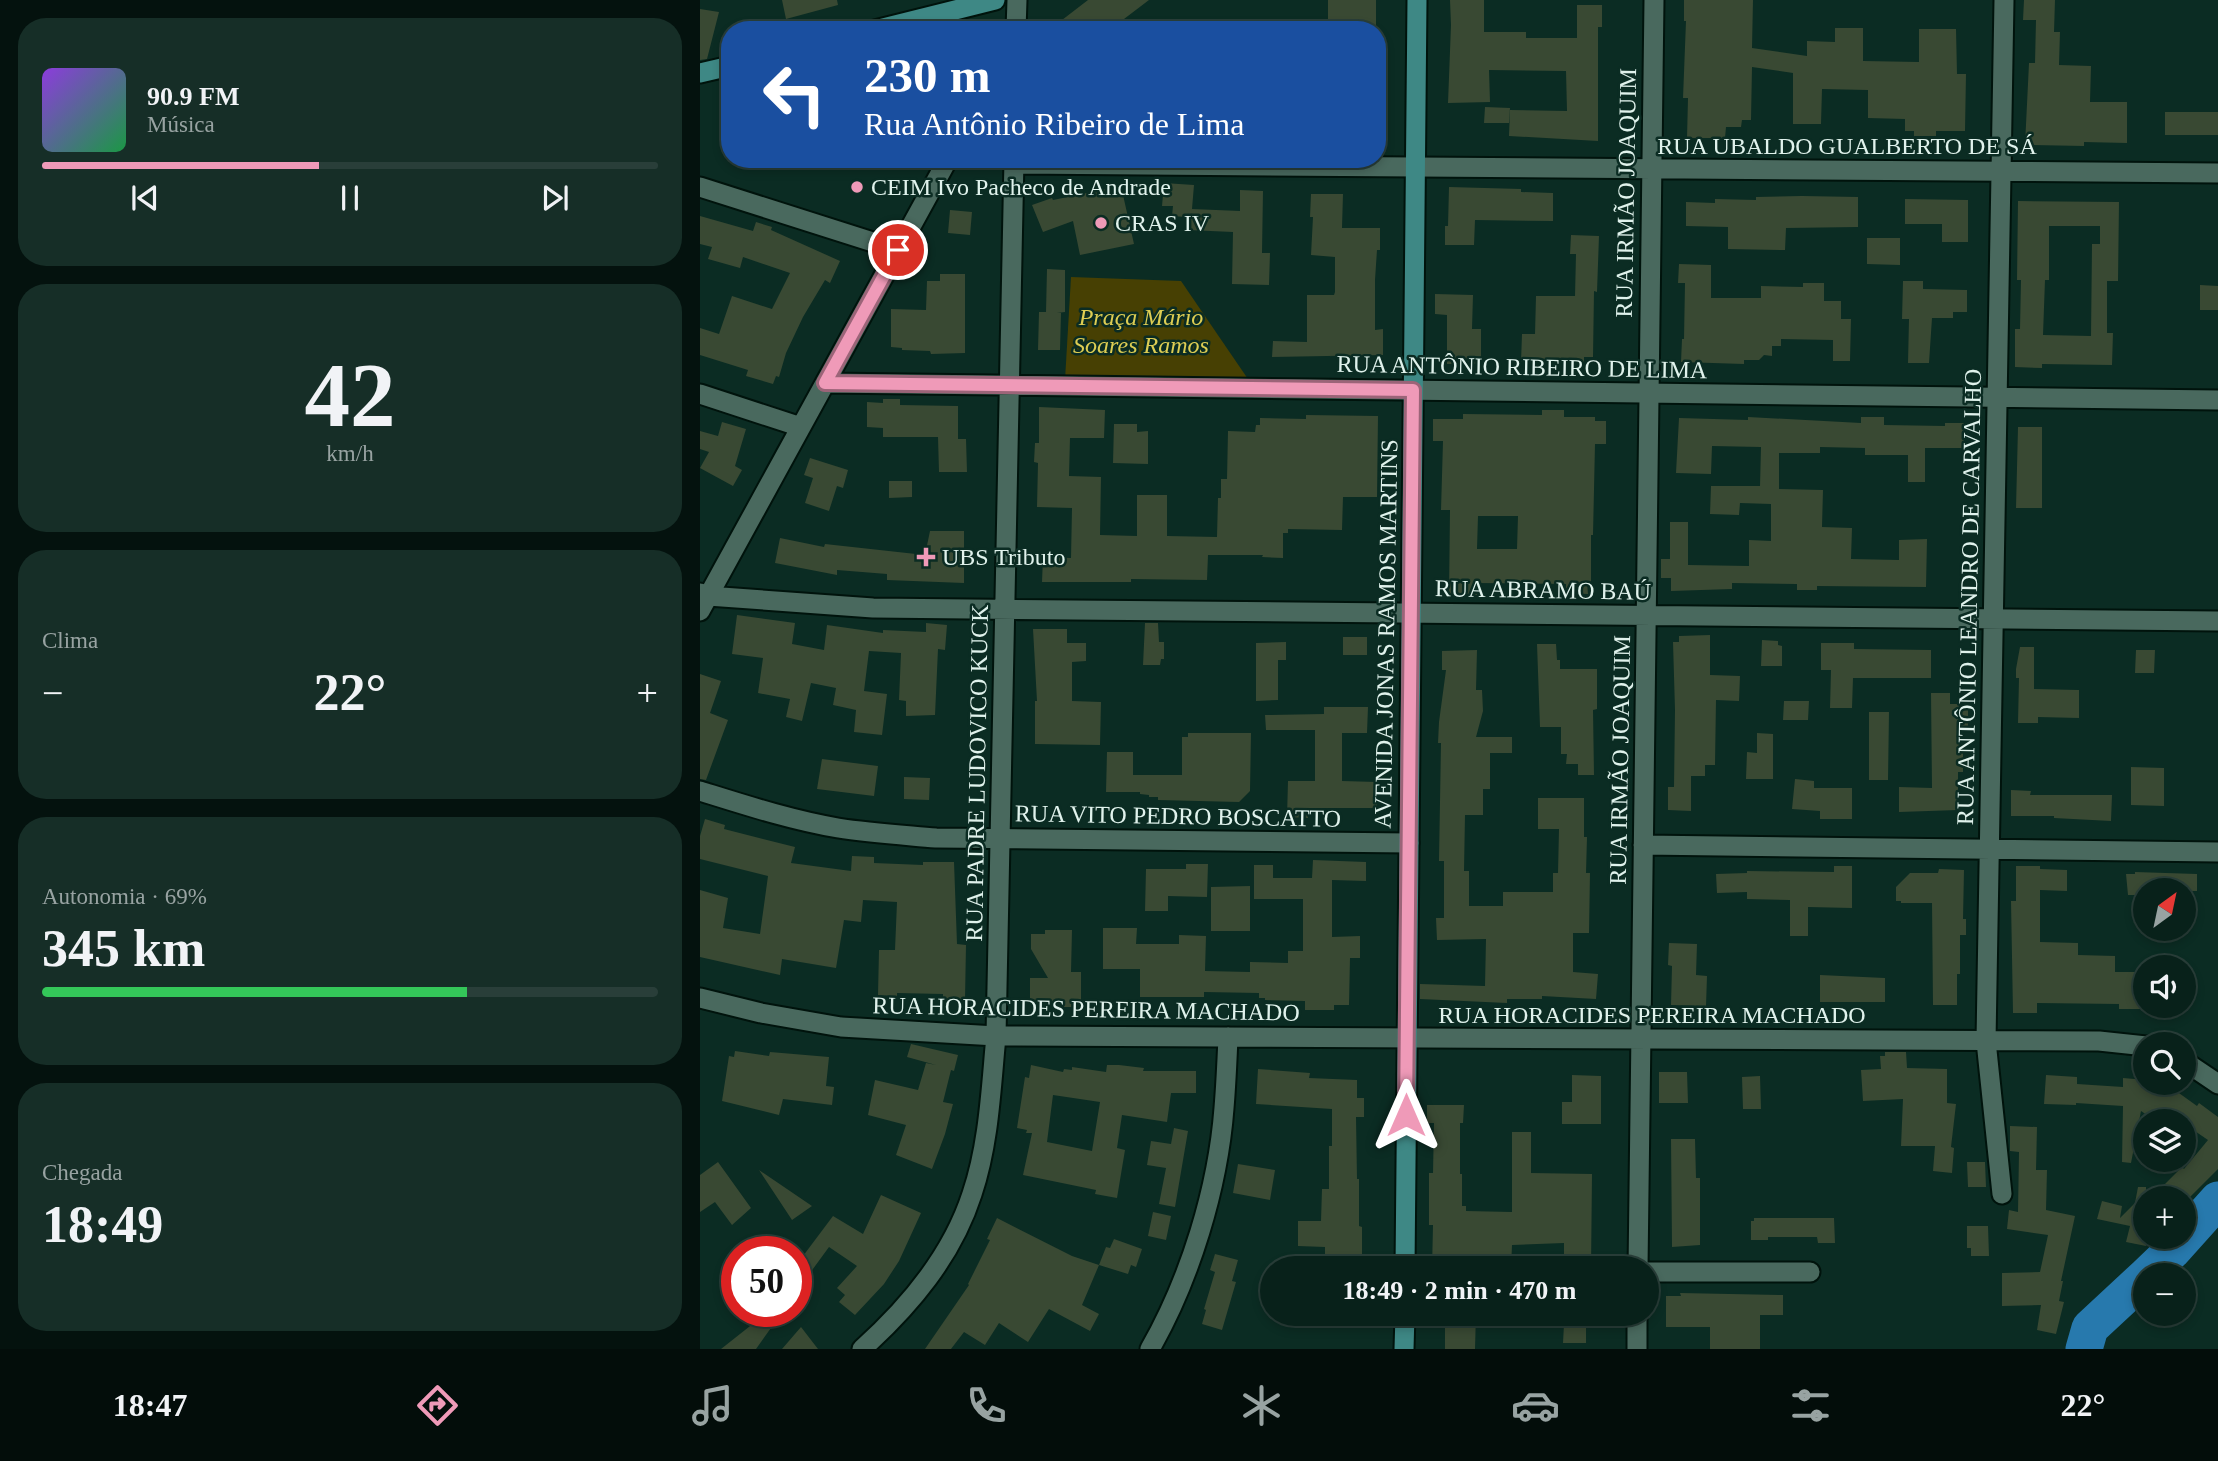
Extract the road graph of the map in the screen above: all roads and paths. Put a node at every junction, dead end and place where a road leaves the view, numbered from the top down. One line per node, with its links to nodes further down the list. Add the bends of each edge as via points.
1 (995, 0): 6 (main road)
2 (1017, 0): 7 (street)
3 (1416, 0): 11 (main road, AVENIDA JONAS RAMOS MARTINS)
4 (1654, 0): 14 (street, RUA IRMÃO JOAQUIM)
5 (2004, 0): 15 (street, RUA ANTÔNIO LEANDRO DE CARVALHO)
6 (912, 21)
7 (1016, 21)
8 (721, 68): 9 (main road)
9 (700, 74)
10 (1386, 167): 11 (street, RUA UBALDO GUALBERTO DE SÁ)
11 (1415, 167): 14 (street, RUA UBALDO GUALBERTO DE SÁ); 21 (main road, AVENIDA JONAS RAMOS MARTINS)
12 (943, 168): 18 (street)
13 (1014, 168): 20 (street, RUA PADRE LUDOVICO KUCK)
14 (1651, 169): 15 (street, RUA UBALDO GUALBERTO DE SÁ); 22 (street, RUA IRMÃO JOAQUIM)
15 (2001, 172): 16 (street, RUA UBALDO GUALBERTO DE SÁ); 24 (street, RUA ANTÔNIO LEANDRO DE CARVALHO)
16 (2218, 173)
17 (700, 187): 18 (street)
18 (898, 250): 19 (street)
19 (825, 383): 20 (street, RUA ANTÔNIO RIBEIRO DE LIMA); 26 (street)
20 (1009, 386): 21 (street, RUA ANTÔNIO RIBEIRO DE LIMA); 28 (street, RUA PADRE LUDOVICO KUCK)
21 (1413, 390): 22 (street, RUA ANTÔNIO RIBEIRO DE LIMA); 29 (main road, AVENIDA JONAS RAMOS MARTINS)
22 (1648, 393): 24 (street, RUA ANTÔNIO RIBEIRO DE LIMA); 30 (street, RUA IRMÃO JOAQUIM)
23 (700, 394): 26 (street)
24 (1997, 398): 25 (street, RUA ANTÔNIO RIBEIRO DE LIMA); 31 (street, RUA ANTÔNIO LEANDRO DE CARVALHO)
25 (2218, 400)
26 (801, 427): 27 (street)
27 (703, 600): 28 (street, RUA ABRAMO BAÚ)
28 (1005, 609): 29 (street, RUA ABRAMO BAÚ); 34 (street, RUA PADRE LUDOVICO KUCK)
29 (1411, 613): 30 (street, RUA ABRAMO BAÚ); 35 (main road, AVENIDA JONAS RAMOS MARTINS)
30 (1646, 615): 31 (street, RUA ABRAMO BAÚ); 36 (street, RUA IRMÃO JOAQUIM)
31 (1993, 619): 32 (street, RUA ABRAMO BAÚ); 37 (street, RUA ANTÔNIO LEANDRO DE CARVALHO)
32 (2218, 621)
33 (700, 791): 34 (street, RUA VITO PEDRO BOSCATTO, via 835,827 936,838)
34 (1000, 838): 35 (street, RUA VITO PEDRO BOSCATTO); 40 (street, RUA PADRE LUDOVICO KUCK)
35 (1409, 843): 42 (main road, AVENIDA JONAS RAMOS MARTINS)
36 (1643, 845): 37 (street); 43 (street, RUA IRMÃO JOAQUIM)
37 (1990, 849): 38 (street); 44 (street, RUA ANTÔNIO LEANDRO DE CARVALHO)
38 (2218, 852)
39 (700, 998): 40 (street, RUA HORACIDES PEREIRA MACHADO, via 841,1027)
40 (996, 1036): 41 (street, RUA HORACIDES PEREIRA MACHADO); 55 (street, RUA PADRE LUDOVICO KUCK, via 973,1194 953,1241 927,1281)
41 (1228, 1037): 42 (street, RUA HORACIDES PEREIRA MACHADO); 56 (street, via 1214,1175 1193,1250)
42 (1407, 1038): 43 (street, RUA HORACIDES PEREIRA MACHADO); 49 (main road, AVENIDA JONAS RAMOS MARTINS)
43 (1641, 1040): 44 (street, RUA HORACIDES PEREIRA MACHADO); 50 (street, RUA IRMÃO JOAQUIM)
44 (1986, 1041): 45 (street, RUA HORACIDES PEREIRA MACHADO); 48 (street, RUA ANTÔNIO LEANDRO DE CARVALHO)
45 (2133, 1045)
46 (2196, 1069): 47 (street)
47 (2218, 1084)
48 (2002, 1194)
49 (1405, 1256)
50 (1638, 1256)
51 (1659, 1272): 52 (street)
52 (1810, 1272)
53 (1405, 1326): 57 (main road)
54 (1637, 1326): 58 (street)
55 (862, 1349)
56 (1150, 1349)
57 (1404, 1349)
58 (1637, 1349)

